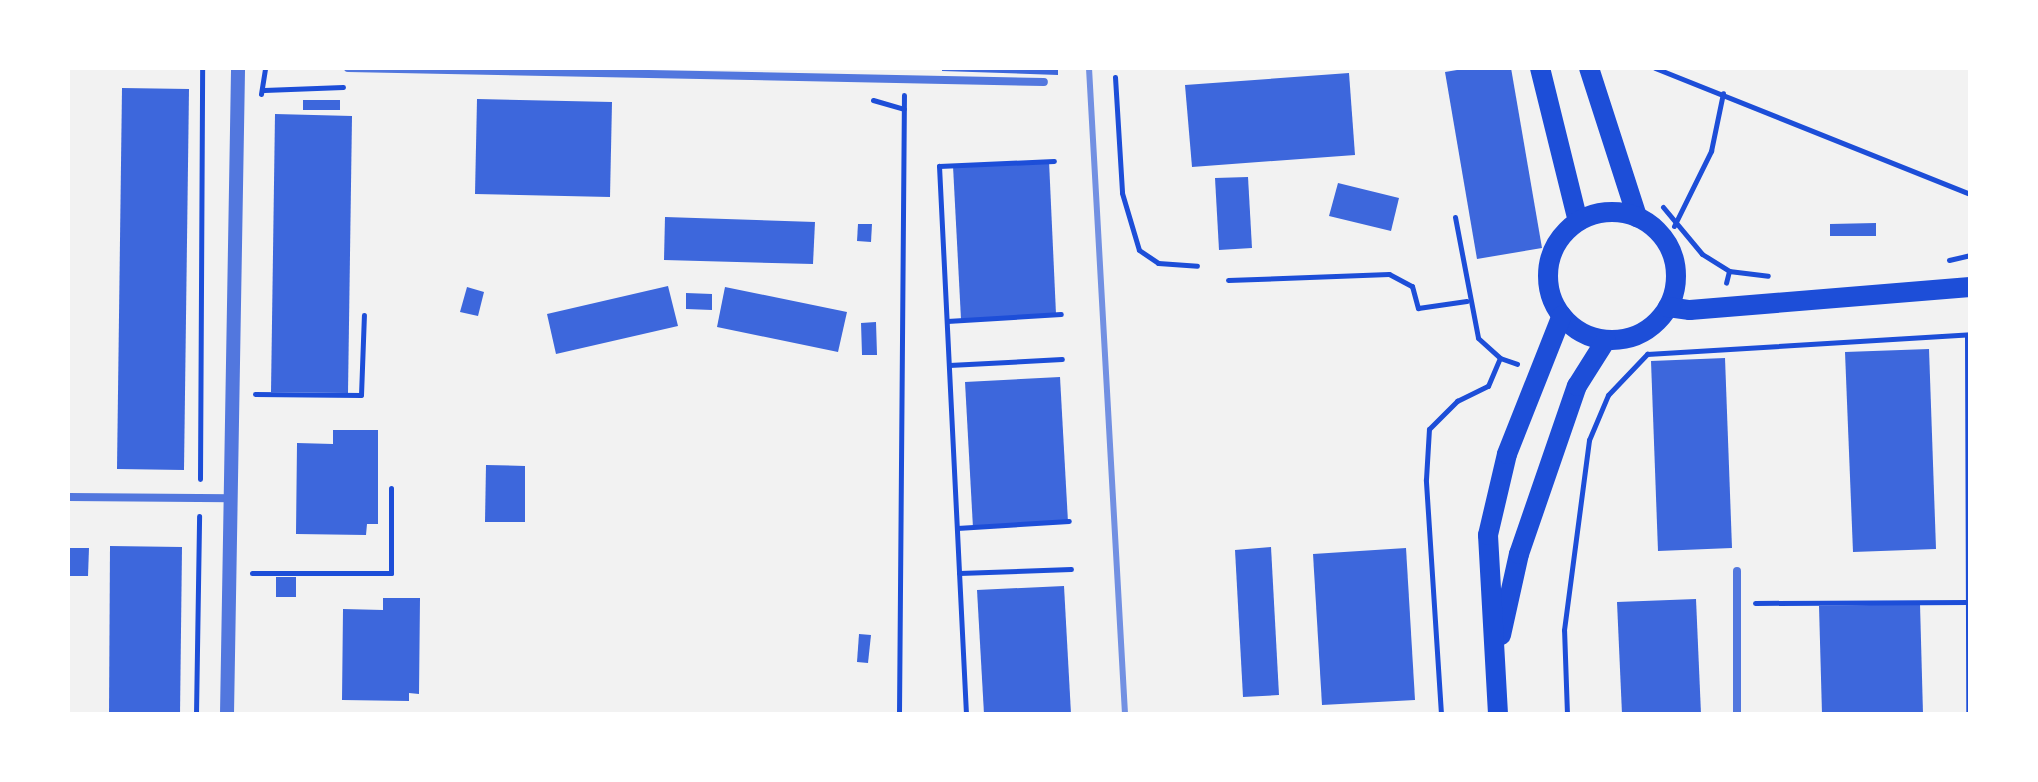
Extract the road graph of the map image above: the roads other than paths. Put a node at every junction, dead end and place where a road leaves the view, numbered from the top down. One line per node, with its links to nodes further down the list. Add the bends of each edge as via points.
1 (238, 68): 13 (street)
2 (348, 68): 5 (street)
3 (1540, 68): 7 (main road)
4 (1589, 68): 6 (main road)
5 (1044, 82)
6 (1637, 217): 7 (main road, via 1597,213); 9 (main road, via 1655,228 1675,265)
7 (1578, 221): 10 (main road, via 1551,255 1549,286)
8 (1970, 287): 9 (main road, via 1720,308)
9 (1668, 307): 11 (main road, via 1642,333)
10 (1562, 315): 11 (main road, via 1574,327); 15 (main road, via 1507,454 1488,535)
11 (1606, 340): 15 (main road, via 1577,386 1519,554)
12 (68, 497): 13 (street)
13 (231, 498): 16 (street)
14 (1737, 571): 18 (street)
15 (1496, 659): 17 (main road)
16 (227, 714)
17 (1498, 714)
18 (1737, 714)

